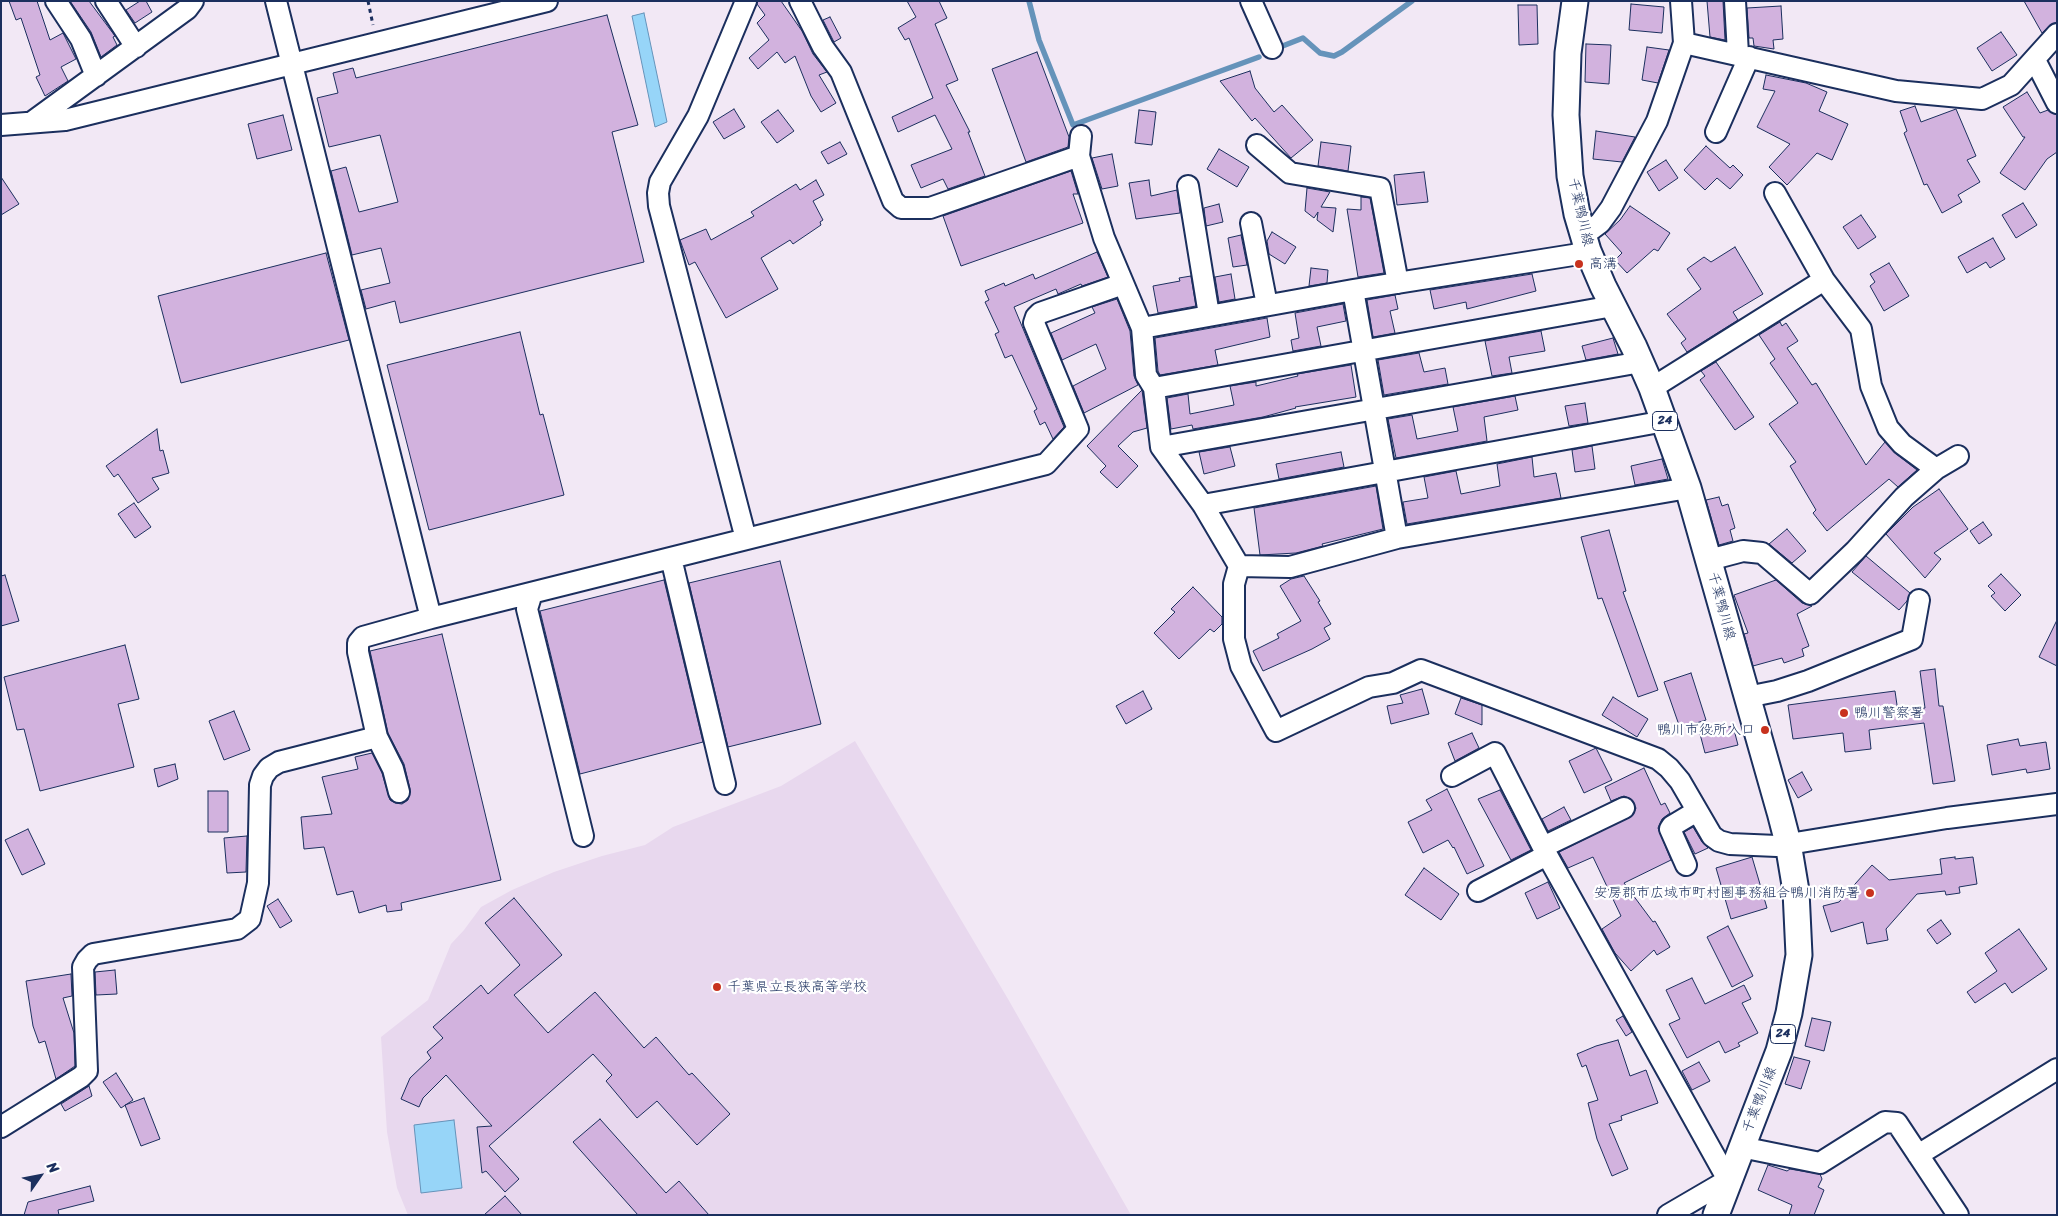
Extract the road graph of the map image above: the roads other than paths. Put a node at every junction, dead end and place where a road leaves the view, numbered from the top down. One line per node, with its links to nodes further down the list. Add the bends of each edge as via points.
1 (56, 1): 19 (street, via 81,39)
2 (106, 1): 14 (street)
3 (193, 1): 14 (street)
4 (276, 1): 18 (street)
5 (547, 1): 18 (street)
6 (746, 1): 52 (street, via 698,116 660,182 658,193)
7 (800, 1): 26 (street, via 823,47 841,72 893,201 900,208 930,208)
8 (1251, 1): 15 (street)
9 (1575, 1): 30 (main road, 千葉鴨川線 / 24, via 1569,43 1566,115 1570,176)
10 (1681, 1): 13 (street)
11 (1734, 1): 16 (street)
12 (2057, 34): 17 (street)
13 (1684, 43): 16 (street); 30 (street, via 1657,121 1611,208)
14 (136, 47): 19 (street)
15 (1272, 48)
16 (1744, 56): 17 (street, via 1896,91 1982,99 2011,85); 23 (street)
17 (2035, 60): 20 (street)
18 (292, 64): 21 (street, via 65,120); 58 (street)
19 (96, 76): 21 (street)
20 (2057, 103)
21 (32, 122): 22 (street)
22 (1, 125)
23 (1716, 132)
24 (1081, 136): 26 (street)
25 (1257, 145): 32 (street, via 1290,173 1380,188)
26 (1079, 156): 33 (street, via 1104,238)
27 (1188, 186): 37 (street)
28 (1775, 193): 31 (street)
29 (1250, 224): 35 (street)
30 (1585, 241): 32 (street); 36 (main road, 千葉鴨川線 / 24)
31 (1824, 280): 42 (street); 47 (street, via 1861,329 1871,386 1888,428 1902,444)
32 (1398, 283): 34 (street)
33 (1123, 284): 38 (street); 52 (street, via 1036,316 1034,323 1078,430 1046,464)
34 (1353, 290): 35 (street); 39 (street)
35 (1267, 305): 37 (street)
36 (1613, 306): 39 (street); 40 (main road, 千葉鴨川線 / 24)
37 (1208, 315): 38 (street)
38 (1142, 328): 41 (street, via 1146,375)
39 (1364, 350): 41 (street); 43 (street)
40 (1641, 362): 42 (main road, 千葉鴨川線 / 24); 43 (street)
41 (1154, 388): 45 (street)
42 (1652, 388): 44 (main road, 千葉鴨川線 / 24)
43 (1373, 410): 45 (street); 48 (street)
44 (1665, 421): 48 (street); 49 (main road, 千葉鴨川線 / 24)
45 (1161, 447): 50 (street)
46 (1958, 456): 47 (street)
47 (1936, 469): 54 (street, via 1904,497 1810,594 1762,553 1743,551)
48 (1385, 472): 50 (street); 51 (street)
49 (1688, 488): 51 (street); 54 (main road, 千葉鴨川線 / 24)
50 (1203, 505): 55 (street)
51 (1396, 538): 55 (street, via 1290,567)
52 (746, 539): 53 (street)
53 (671, 558): 56 (street); 62 (street)
54 (1709, 560): 59 (main road, 千葉鴨川線 / 24)
55 (1239, 566): 66 (street, via 1234,576 1234,639 1241,666 1276,731 1369,687 1393,683 1421,670 1658,759 1680,781)
56 (532, 593): 58 (street); 67 (street, via 527,609)
57 (1919, 600): 59 (street, via 1912,640 1808,681)
58 (431, 618): 60 (street, via 363,637 358,643)
59 (1747, 697): 68 (main road, 千葉鴨川線 / 24)
60 (377, 737): 63 (street, via 393,769); 73 (street, via 279,762 269,768 260,784 258,883 250,919 237,928 93,954 83,967 88,1071)
61 (1452, 776): 69 (street, via 1495,753)
62 (725, 784)
63 (399, 792)
64 (2057, 804): 68 (street)
65 (1624, 808): 69 (street)
66 (1697, 811): 68 (street, via 1712,836 1719,841 1777,846); 70 (street, via 1670,829)
67 (583, 836)
68 (1788, 843): 74 (main road, 千葉鴨川線 / 24, via 1799,932 1797,975 1779,1051)
69 (1545, 851): 71 (street); 76 (street)
70 (1686, 864)
71 (1478, 891)
72 (2057, 1069): 75 (street)
73 (1, 1127)
74 (1741, 1147): 75 (street, via 1820,1162 1885,1122 1897,1123); 76 (main road, 千葉鴨川線 / 24)
75 (1918, 1155): 79 (street)
76 (1728, 1180): 77 (street); 78 (main road, 千葉鴨川線 / 24)
77 (1668, 1215)
78 (1716, 1215)
79 (1958, 1215)

